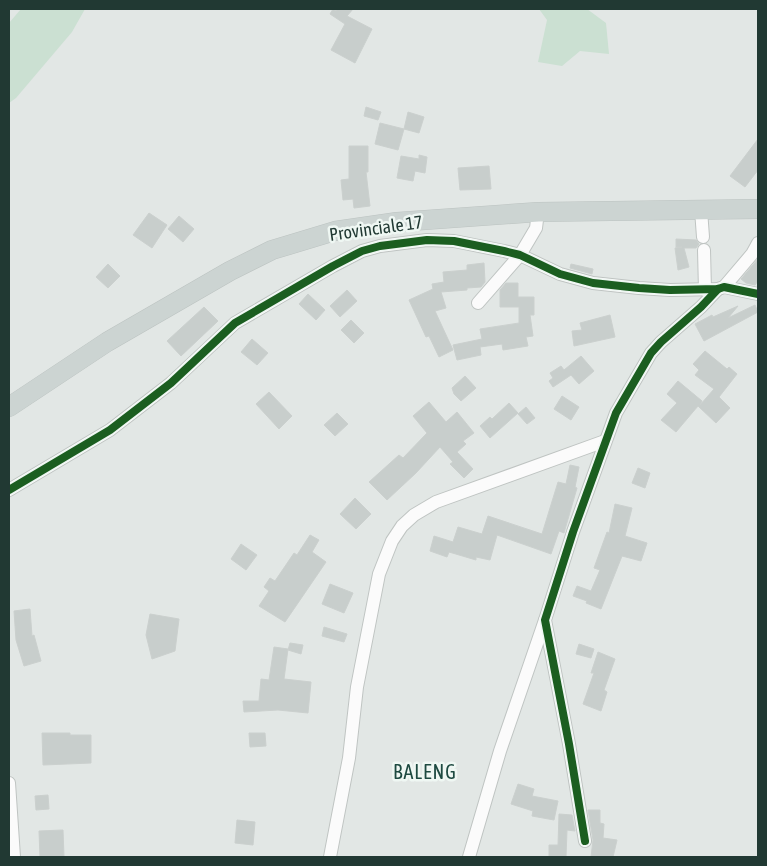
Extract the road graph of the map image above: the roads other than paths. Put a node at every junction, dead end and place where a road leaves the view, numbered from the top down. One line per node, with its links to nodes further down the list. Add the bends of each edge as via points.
1 (758, 209): 2 (main road, Provinciale 17)
2 (700, 210): 3 (main road, Provinciale 17); 4 (street)
3 (538, 212): 7 (street, via 536,228); 12 (main road, Provinciale 17, via 344,229 272,250 132,328)
4 (703, 237)
5 (758, 243): 8 (street)
6 (704, 250): 9 (street)
7 (520, 256): 9 (street, via 560,274 593,283); 11 (street); 14 (street, via 454,241 427,240 362,251 235,323 171,382 110,430)
8 (721, 288): 9 (street); 10 (street); 13 (street, via 651,353 616,414)
9 (705, 290)
10 (758, 294)
11 (478, 303)
12 (9, 407)
13 (605, 441): 15 (street); 19 (street, via 436,502 414,514 392,541 379,574)
14 (9, 490)
15 (545, 620): 17 (street); 20 (street)
16 (9, 783): 18 (street)
17 (585, 841)
18 (14, 857)
19 (330, 857)
20 (468, 857)

